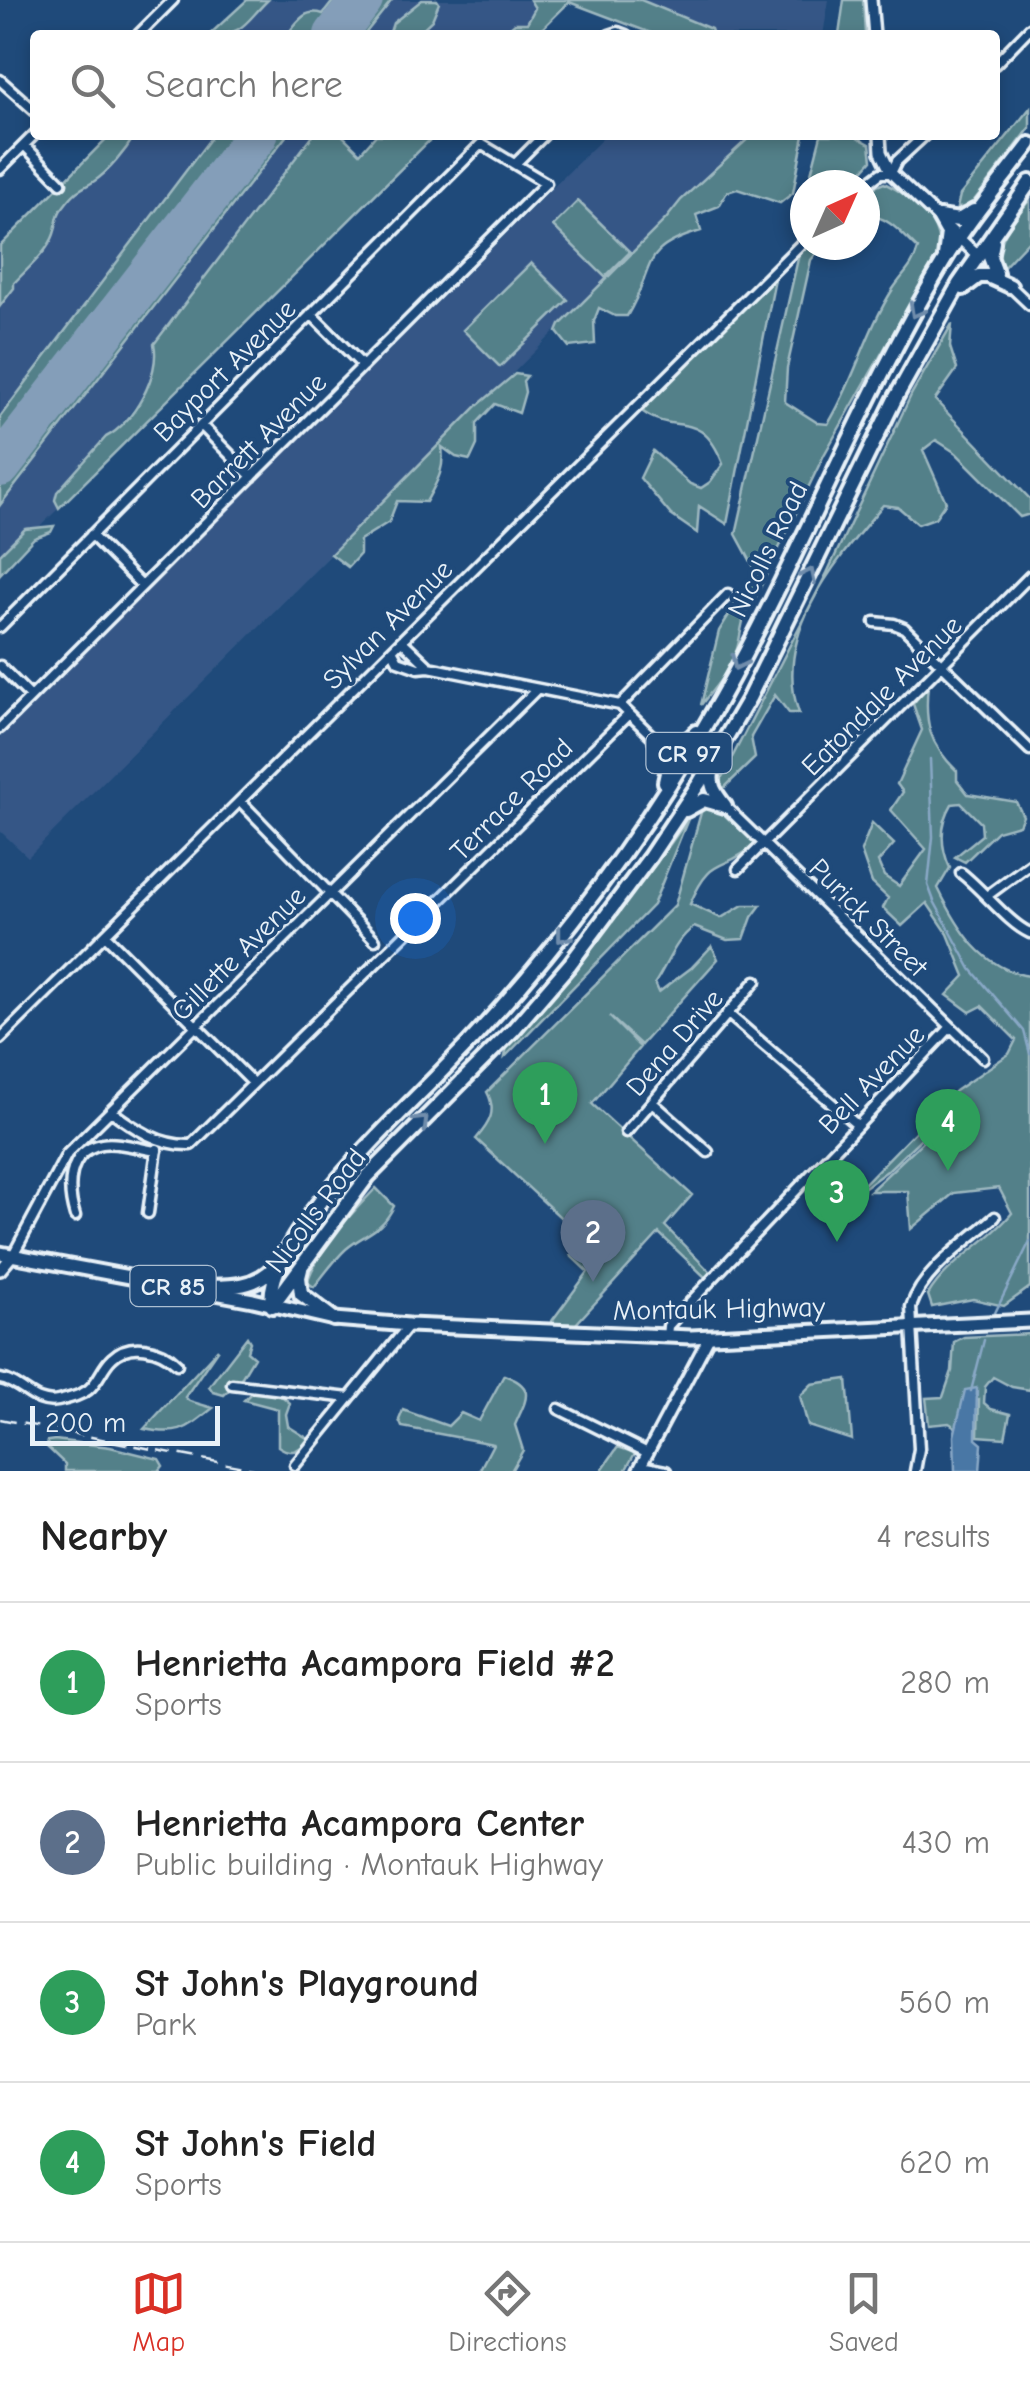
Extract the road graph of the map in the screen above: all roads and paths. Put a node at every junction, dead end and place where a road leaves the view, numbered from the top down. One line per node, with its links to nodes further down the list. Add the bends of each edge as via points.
1 (172, 0): 4 (street)
2 (871, 0): 5 (street)
3 (1030, 28): 6 (street)
4 (143, 30)
5 (874, 30)
6 (1000, 59)
7 (0, 80): 8 (street)
8 (30, 107)
9 (30, 139): 14 (street)
10 (539, 140): 15 (street)
11 (881, 140): 18 (street)
12 (920, 140): 18 (street)
13 (1030, 144): 21 (highway, Nicolls Road / CR 97)
14 (24, 145): 16 (street); 20 (street)
15 (515, 164): 31 (street, Bayport Avenue, via 481,144); 33 (street, Barrett Avenue, via 546,183)
16 (0, 169)
17 (880, 173): 18 (street)
18 (891, 173): 23 (street)
19 (1030, 182): 22 (highway, Nicolls Road / CR 97)
20 (62, 184)
21 (990, 196): 23 (highway, via 964,219); 24 (highway, Nicolls Road / CR 97)
22 (1009, 212): 26 (highway, Nicolls Road / CR 97); 28 (highway, via 991,247)
23 (939, 218): 24 (street); 27 (highway, via 948,243)
24 (961, 238): 26 (street); 27 (highway, Nicolls Road / CR 97)
25 (790, 255): 42 (street, Sylvan Avenue)
26 (979, 256): 28 (street); 32 (highway, Nicolls Road / CR 97)
27 (942, 263): 50 (highway, Nicolls Road / CR 97, one-way to 50)
28 (996, 273): 29 (street)
29 (1010, 286): 30 (street); 32 (highway, via 988,276 972,279)
30 (1030, 305)
31 (311, 314): 33 (street); 34 (street, Bayport Avenue)
32 (915, 362): 55 (highway, Nicolls Road / CR 97, one-way to 32)
33 (363, 366): 35 (street, Barrett Avenue)
34 (201, 425): 35 (street); 36 (street, Bayport Avenue)
35 (252, 477): 38 (street, Barrett Avenue)
36 (91, 535): 38 (street); 41 (street, Bayport Avenue)
37 (1030, 576): 44 (street, Eatondale Avenue)
38 (142, 586): 48 (street, Barrett Avenue)
39 (728, 594): 49 (street)
40 (875, 622): 44 (street, via 904,628)
41 (0, 627)
42 (402, 641): 43 (street, Sylvan Avenue); 46 (street)
43 (392, 650): 46 (street, via 398,661); 56 (street, Sylvan Avenue)
44 (943, 665): 54 (street); 60 (street, Eatondale Avenue)
45 (0, 666): 48 (street)
46 (430, 667): 47 (street)
47 (536, 689): 49 (street); 64 (street, Gillette Avenue)
48 (31, 696): 52 (street, Barrett Avenue)
49 (620, 704): 51 (street)
50 (716, 707): 53 (highway, via 685,743); 57 (highway, Nicolls Road / CR 97)
51 (629, 714): 53 (street); 75 (street, Terrace Road)
52 (0, 728)
53 (656, 740): 57 (highway, via 669,764)
54 (1030, 750)
55 (718, 753): 58 (highway, via 710,778); 59 (highway, Nicolls Road / CR 97)
56 (240, 801): 64 (street); 67 (street, Sylvan Avenue)
57 (656, 804): 86 (highway, Nicolls Road / CR 97, one-way to 86, via 558,942 477,1036 353,1161)
58 (725, 806): 59 (highway, via 697,802); 60 (street, Purick Street)
59 (666, 832): 88 (highway, Nicolls Road / CR 97, one-way to 59, via 368,1176 570,964)
60 (764, 844): 62 (street, Eatondale Avenue); 72 (street, Purick Street)
61 (1030, 864): 65 (street)
62 (738, 869)
63 (962, 873): 65 (street)
64 (330, 894): 68 (street); 71 (street, Gillette Avenue)
65 (988, 895): 66 (street)
66 (1030, 933)
67 (105, 935): 71 (street); 73 (street, Sylvan Avenue)
68 (376, 940)
69 (756, 981): 70 (street, Dena Drive)
70 (727, 1014): 76 (street, Dena Drive); 78 (street)
71 (196, 1026): 75 (street); 77 (street, Gillette Avenue)
72 (949, 1029): 74 (street, Purick Street); 78 (street, Bell Avenue)
73 (0, 1039)
74 (982, 1058)
75 (253, 1083): 80 (street, Terrace Road, via 190,1145)
76 (652, 1102): 79 (street, Dena Drive); 82 (street)
77 (111, 1111): 80 (street); 87 (street, Gillette Avenue, via 67,1154 21,1245)
78 (857, 1125): 96 (street, Bell Avenue, via 668,1326)
79 (626, 1132)
80 (158, 1140): 81 (street)
81 (156, 1151): 83 (street); 84 (street, via 104,1143 84,1154 68,1188)
82 (708, 1152)
83 (148, 1213)
84 (75, 1216)
85 (995, 1216): 95 (street, via 919,1290 911,1307)
86 (288, 1249): 90 (highway, via 256,1282); 91 (highway, Nicolls Road / CR 97, via 274,1278)
87 (6, 1255): 89 (street, Gillette Avenue); 90 (main road, CR 85)
88 (304, 1263): 91 (highway, Nicolls Road / CR 97); 92 (highway, via 301,1294)
89 (0, 1270)
90 (182, 1287): 91 (main road, CR 85)
91 (272, 1306): 92 (main road, CR 85)
92 (334, 1319): 94 (main road, CR 85)
93 (1030, 1321): 95 (main road, Montauk Highway / CR 85)
94 (410, 1325): 96 (main road, Montauk Highway / CR 85); 101 (street)
95 (913, 1327): 97 (main road, Montauk Highway / CR 85); 107 (street)
96 (667, 1337): 97 (main road, Montauk Highway / CR 85)
97 (709, 1337): 103 (street)
98 (177, 1364): 99 (street, via 148,1348 126,1349 110,1358 91,1388 56,1401)
99 (0, 1379)
100 (232, 1384): 101 (street)
101 (349, 1398): 104 (street)
102 (560, 1408): 103 (street)
103 (648, 1453): 105 (street)
104 (295, 1465)
105 (640, 1469): 106 (street)
106 (666, 1471)
107 (915, 1471)

